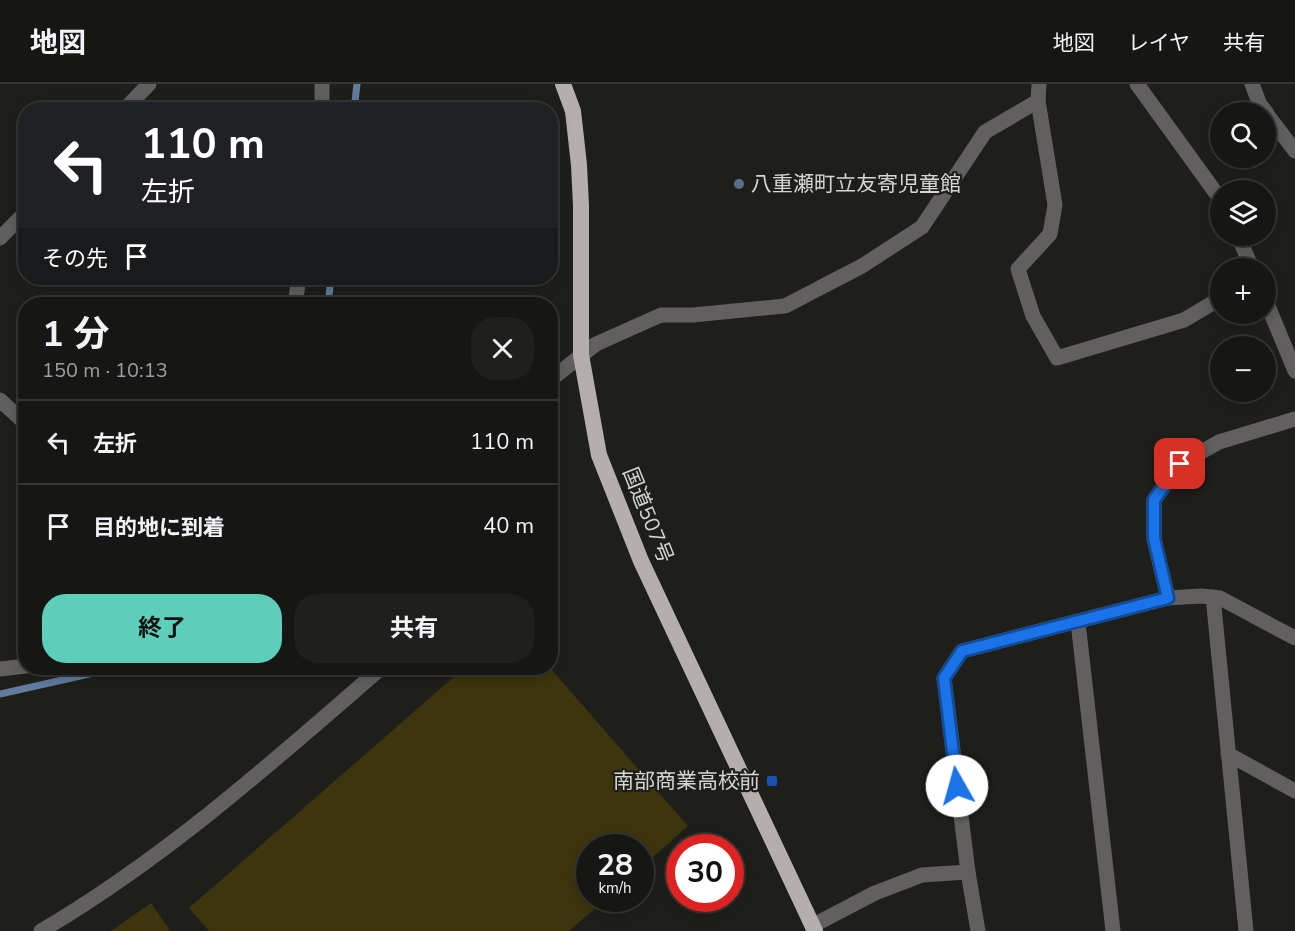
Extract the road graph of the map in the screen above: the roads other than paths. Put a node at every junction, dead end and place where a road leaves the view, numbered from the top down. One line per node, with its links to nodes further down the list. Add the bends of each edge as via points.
1 (149, 84): 8 (street)
2 (322, 84): 9 (street)
3 (1040, 84): 7 (street)
4 (1137, 84): 13 (street)
5 (1252, 84): 10 (street)
6 (567, 85): 18 (highway, 国道507号, via 582,206)
7 (1038, 101): 16 (street, via 1055,205 1050,234 1018,269 1033,316 1057,358 1184,320); 18 (street, via 985,132 922,227 862,266 785,306 661,315 596,344)
8 (132, 102)
9 (322, 102)
10 (1259, 102)
11 (1276, 126): 12 (street)
12 (1295, 151)
13 (1210, 185)
14 (18, 220): 15 (street)
15 (0, 238)
16 (1210, 305)
17 (1276, 324): 19 (street)
18 (581, 355): 20 (street); 34 (highway, 国道507号, via 599,454 620,510)
19 (1295, 371)
20 (558, 374)
21 (0, 400): 22 (street)
22 (18, 417)
23 (1295, 419): 25 (street, via 1220,442 1180,464 1154,500 1154,538)
24 (1213, 597): 25 (street); 27 (street); 31 (street)
25 (1168, 598): 26 (street)
26 (1078, 622): 33 (street, via 962,651 944,678); 37 (street)
27 (1295, 638)
28 (18, 667): 29 (street)
29 (0, 669)
30 (373, 675): 35 (street, via 166,849)
31 (1228, 754): 32 (street); 38 (street)
32 (1295, 791)
33 (968, 873): 34 (street, via 922,875 875,893); 36 (street)
34 (813, 929)
35 (41, 931)
36 (978, 931)
37 (1113, 931)
38 (1246, 931)

